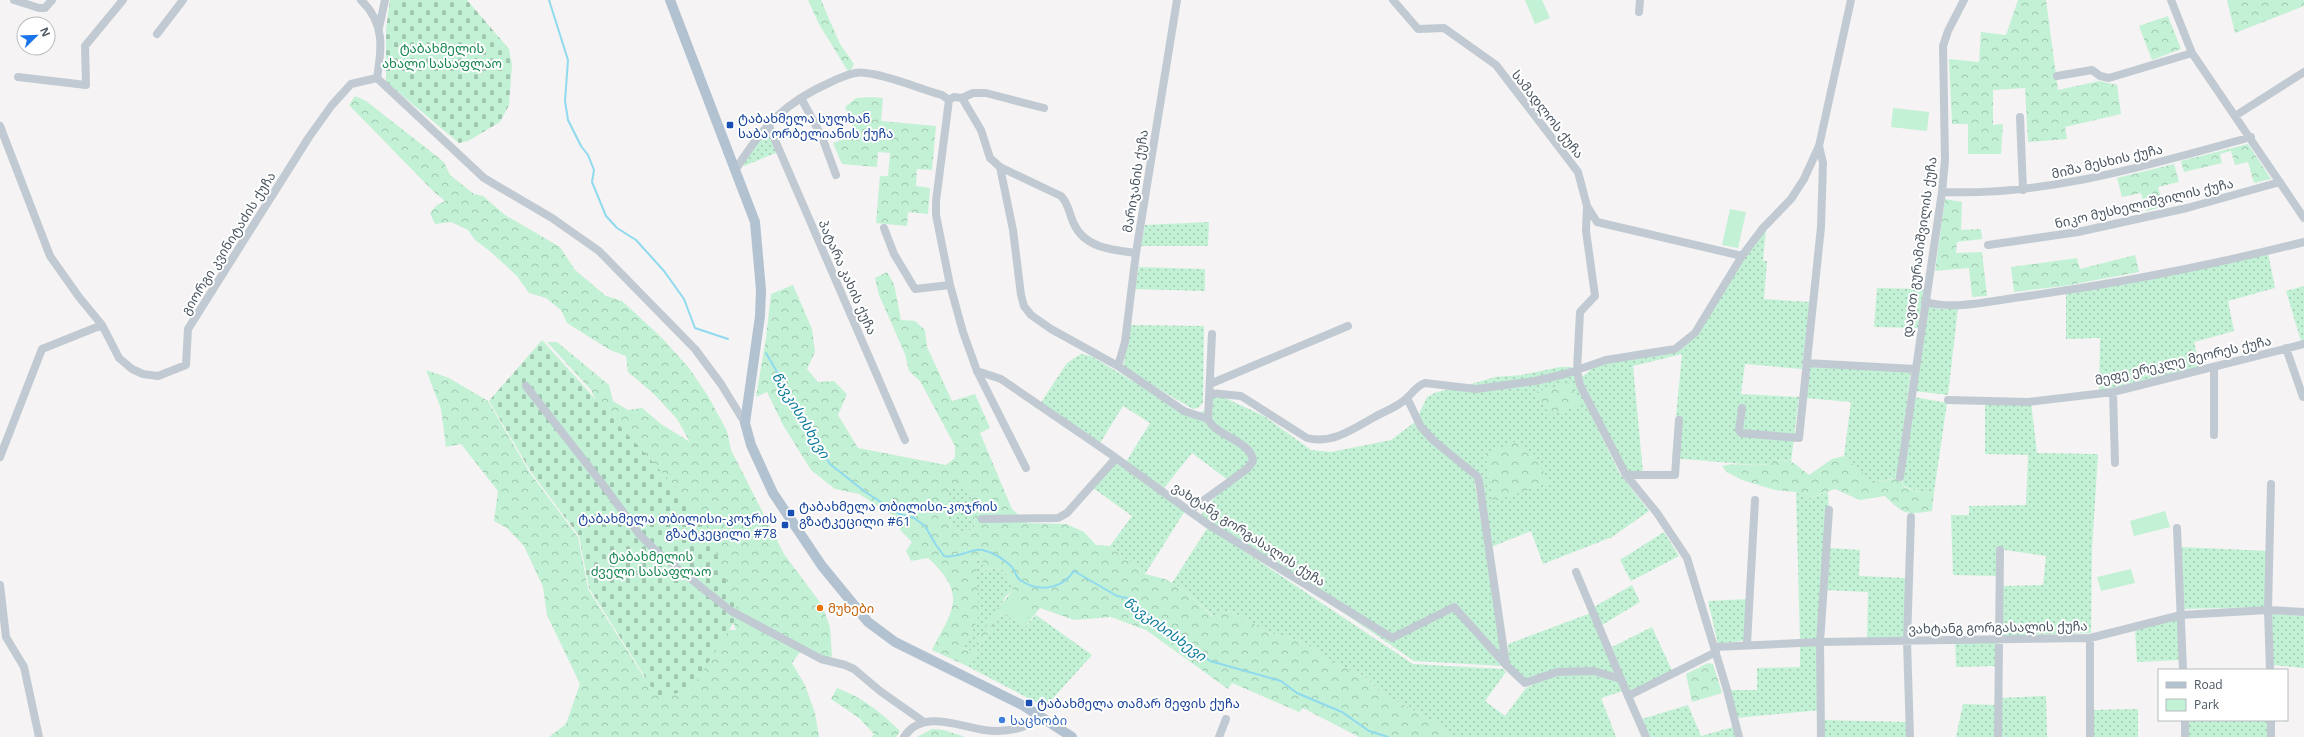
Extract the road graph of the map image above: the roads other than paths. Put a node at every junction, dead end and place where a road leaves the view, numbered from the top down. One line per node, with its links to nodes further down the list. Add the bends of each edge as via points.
1 (14, 0): 2 (street, via 45,8)
2 (52, 0)
3 (123, 0): 20 (street, via 85,46 86,86)
4 (183, 0): 16 (street)
5 (361, 0): 15 (street, via 375,18)
6 (385, 0): 15 (street)
7 (670, 0): 33 (main road)
8 (1177, 0): 43 (street, მარიჯანის ქუჩა)
9 (1393, 0): 38 (street, სამადლოს ქუჩა, via 1418,29 1444,28 1496,65 1578,172)
10 (1640, 0): 14 (street)
11 (1851, 0): 31 (street)
12 (1964, 0): 37 (street, დავით გურამიშვილის ქუჩა, via 1943,46 1945,160)
13 (2171, 0): 17 (street)
14 (1640, 12)
15 (378, 31): 21 (street, via 382,49)
16 (157, 34)
17 (2192, 53): 19 (street, via 2109,78 2100,76 2092,70); 26 (street)
18 (2304, 72): 26 (street)
19 (2057, 76)
20 (18, 77)
21 (377, 78): 47 (street, გიორგი კვინიტაძის ქუჩა, via 351,84 309,137 188,329 186,365 158,376 132,369 119,358); 68 (street, via 484,178 552,218 599,251 695,349)
22 (800, 98): 24 (street, via 812,90 854,72 865,72 942,95); 28 (street); 34 (street, via 822,137)
23 (962, 98): 24 (street, via 954,97); 25 (street, via 986,93); 32 (street, via 981,130 990,158)
24 (949, 100): 45 (street, via 936,215)
25 (1044, 108)
26 (2235, 116): 30 (street)
27 (2020, 117): 36 (street)
28 (768, 124): 33 (street, via 754,140); 70 (street, პატარა კახის ქუჩა)
29 (0, 126): 47 (street, გიორგი კვინიტაძის ქუჩა, via 50,256)
30 (2250, 137): 35 (street); 36 (street, მიშა მესხის ქუჩა, via 2079,182)
31 (1819, 146): 44 (street, via 1804,179 1791,199 1763,228); 52 (street, via 1823,163 1821,227)
32 (1000, 168): 43 (street, via 1061,196 1074,224 1083,238 1091,244); 53 (street, via 1013,230 1020,295 1024,306 1031,315 1051,329)
33 (736, 169): 68 (main road, via 755,222 761,290 758,337 746,402)
34 (836, 175)
35 (2280, 182): 39 (street); 42 (street, ნიკო მუსხელიშვილის ქუჩა, via 2187,208 2078,232)
36 (2023, 190): 37 (street, მიშა მესხის ქუჩა)
37 (1942, 192): 46 (street, დავით გურამიშვილის ქუჩა)
38 (1587, 206): 44 (street, via 1597,222); 56 (street, სამადლოს ქუჩა, via 1586,231 1595,296 1580,312)
39 (2304, 218)
40 (884, 228): 45 (street, via 894,254 915,289)
41 (2304, 242): 46 (street, via 2066,291 1959,305 1940,306)
42 (1988, 245)
43 (1136, 253): 53 (street, მარიჯანის ქუჩა, via 1125,342)
44 (1742, 256): 56 (street, via 1695,333 1675,349 1606,360)
45 (950, 285): 57 (street)
46 (1925, 302): 55 (street, დავით გურამიშვილის ქუჩა)
47 (102, 324): 71 (street, via 42,349)
48 (1348, 326): 58 (street)
49 (1212, 334): 58 (street)
50 (2304, 344): 51 (street, მეფე ერეკლე მეორეს ქუჩა)
51 (2286, 348): 54 (street, მეფე ერეკლე მეორეს ქუჩა); 62 (street)
52 (1806, 363): 55 (street); 65 (street, via 1798,439 1740,433)
53 (1118, 366): 66 (street, via 1184,411)
54 (2214, 368): 60 (street, მეფე ერეკლე მეორეს ქუჩა); 69 (street)
55 (1914, 369): 76 (street, დავით გურამიშვილის ქუჩა)
56 (1576, 370): 63 (street, via 1536,380 1476,389 1425,383 1418,385); 75 (street, via 1580,385)
57 (977, 371): 72 (street, ვახტანგ გორგასალის ქუჩა, via 1001,379); 74 (street)
58 (1210, 384): 61 (street)
59 (526, 386): 105 (street, via 639,534 656,551 731,611 821,659 845,664 854,669)
60 (2112, 392): 64 (street, მეფე ერეკლე მეორეს ქუჩა, via 2028,402); 73 (street)
61 (1210, 393): 63 (street, via 1241,396 1282,421 1297,434 1313,440 1331,438 1357,428); 66 (street)
62 (2303, 397)
63 (1407, 398): 96 (street, via 1421,427 1477,476 1479,481)
64 (1948, 400)
65 (1742, 408)
66 (1208, 418): 80 (street, via 1212,426 1250,452 1253,461 1247,469)
67 (1679, 420): 75 (street, via 1675,475)
68 (745, 423): 101 (main road, via 759,465 790,520 822,566 868,622 895,642)
69 (2214, 435)
70 (905, 440)
71 (0, 457)
72 (1116, 458): 80 (street, ვახტანგ გორგასალის ქუჩა); 82 (street, via 1067,513 1058,518)
73 (2115, 463)
74 (1026, 468)
75 (1626, 475): 95 (street, via 1657,513 1687,558)
76 (1900, 477)
77 (2271, 484): 87 (street)
78 (1755, 500): 94 (street)
79 (1829, 510): 93 (street)
80 (1189, 511): 96 (street, ვახტანგ გორგასალის ქუჩა, via 1392,638 1454,607)
81 (1911, 517): 92 (street)
82 (982, 519)
83 (2177, 528): 89 (street)
84 (2000, 550): 91 (street)
85 (1576, 572): 99 (street)
86 (0, 584): 106 (street, via 6,638 24,667)
87 (2268, 610): 88 (street, ვახტანგ გორგასალის ქუჩა); 89 (street, ვახტანგ გორგასალის ქუჩა); 98 (street)
88 (2304, 612)
89 (2181, 615): 90 (street, ვახტანგ გორგასალის ქუჩა); 97 (street)
90 (2090, 638): 91 (street, ვახტანგ გორგასალის ქუჩა); 115 (street)
91 (1999, 639): 92 (street, ვახტანგ გორგასალის ქუჩა); 114 (street)
92 (1907, 641): 93 (street, ვახტანგ გორგასალის ქუჩა); 113 (street)
93 (1820, 642): 94 (street, ვახტანგ გორგასალის ქუჩა); 112 (street)
94 (1748, 644): 95 (street, ვახტანგ გორგასალის ქუჩა)
95 (1715, 650): 100 (street, ვახტანგ გორგასალის ქუჩა); 111 (street)
96 (1506, 666): 99 (street, via 1527,684 1557,672 1594,671)
97 (2183, 669)
98 (2270, 669)
99 (1621, 679): 100 (street)
100 (1628, 696): 110 (street)
101 (1042, 717): 105 (street, via 1031,725 1004,730 984,730 945,722); 108 (main road)
102 (1226, 719): 109 (street)
103 (2184, 721): 116 (street)
104 (2271, 721): 117 (street)
105 (924, 722): 107 (street, via 915,726)
106 (39, 737)
107 (904, 737)
108 (1072, 737)
109 (1219, 737)
110 (1646, 737)
111 (1739, 737)
112 (1821, 737)
113 (1910, 737)
114 (1998, 737)
115 (2090, 737)
116 (2185, 737)
117 (2271, 737)

